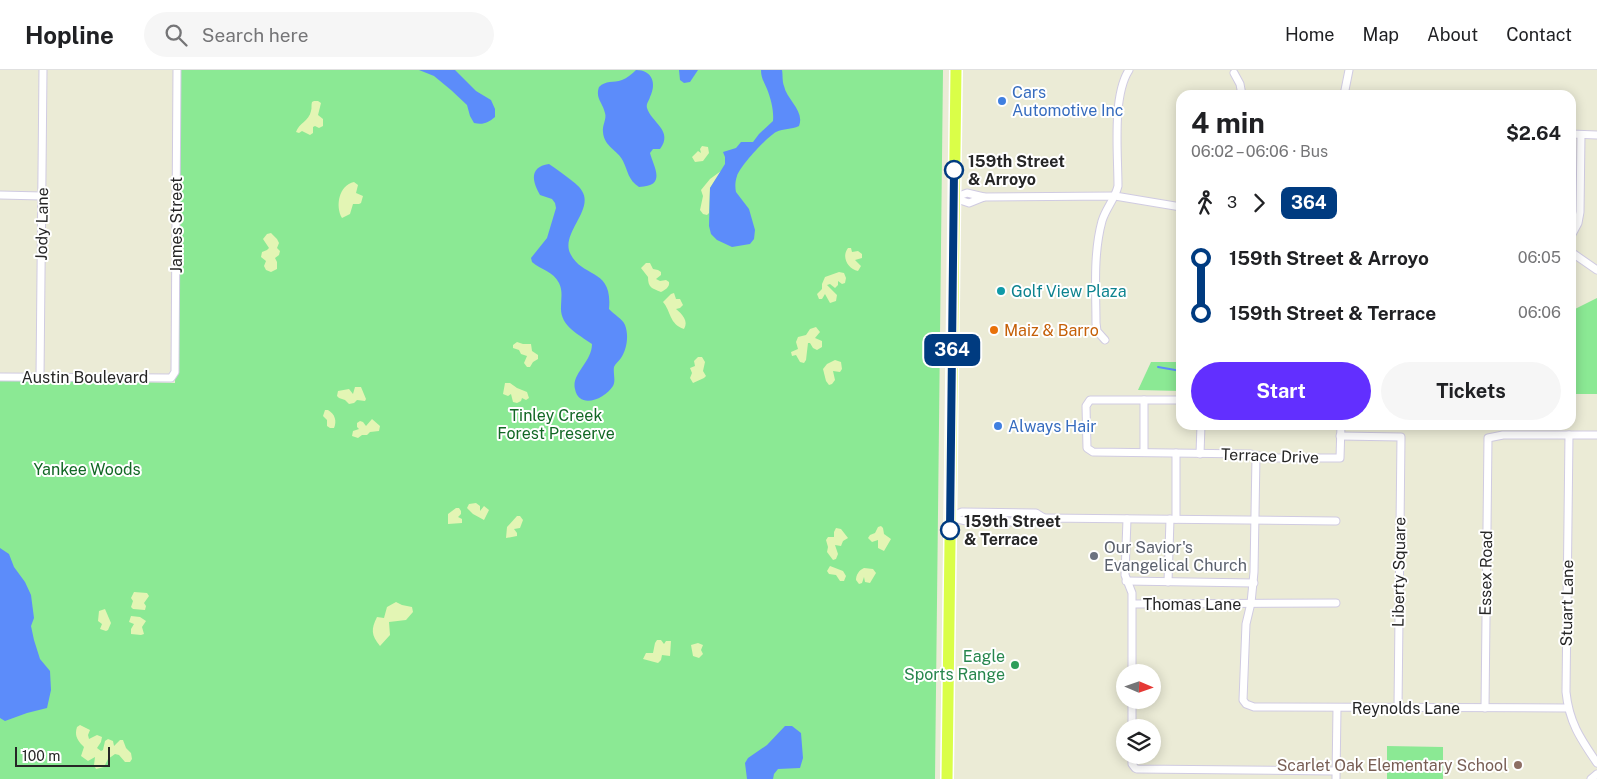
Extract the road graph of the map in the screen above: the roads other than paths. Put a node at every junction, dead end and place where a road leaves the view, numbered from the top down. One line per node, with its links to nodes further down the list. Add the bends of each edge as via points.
1 (43, 70): 13 (street, Jody Lane)
2 (177, 70): 23 (street, James Street, via 175,372)
3 (956, 70): 15 (main road)
4 (1130, 70): 14 (street, via 1120,90 1118,106 1118,186)
5 (1349, 70): 8 (street)
6 (1234, 71): 7 (street)
7 (1241, 90)
8 (1345, 90)
9 (1576, 134): 10 (street)
10 (1581, 134): 11 (street); 17 (street, via 1580,212)
11 (1597, 135)
12 (0, 196): 13 (street)
13 (42, 196): 22 (street, Jody Lane)
14 (1115, 196): 15 (street, via 984,197 969,203); 16 (street); 20 (street, via 1102,220 1097,250 1096,323 1097,331)
15 (954, 198): 36 (main road)
16 (1176, 206)
17 (1576, 227)
18 (1576, 255): 19 (street)
19 (1597, 270)
20 (1105, 340)
21 (0, 377): 22 (street, Austin Boulevard)
22 (40, 377): 23 (street, Austin Boulevard)
23 (171, 378)
24 (1144, 400): 25 (street, Terrace Drive); 32 (street); 32 (street, Terrace Drive, via 1092,400 1086,406 1086,445 1090,451)
25 (1176, 400)
26 (1201, 430): 34 (street, Terrace Drive)
27 (1340, 430): 30 (street)
28 (1569, 435): 29 (street); 50 (street, Essex Road, via 1503,434 1488,438); 51 (street, Stuart Lane)
29 (1597, 435)
30 (1340, 436): 31 (street, Terrace Drive); 35 (street, Terrace Drive, via 1340,458)
31 (1401, 436): 49 (street, Liberty Square)
32 (1144, 452): 33 (street, Terrace Drive)
33 (1176, 453): 34 (street, Terrace Drive); 38 (street)
34 (1200, 454): 35 (street, Terrace Drive)
35 (1256, 456): 39 (street)
36 (950, 517): 37 (street, via 962,512 1019,512 1036,513 1044,518); 56 (main road)
37 (1127, 519): 38 (street); 41 (street)
38 (1173, 519): 39 (street); 42 (street)
39 (1256, 520): 40 (street); 43 (street)
40 (1336, 521)
41 (1126, 581): 42 (street, Thomas Lane); 46 (street, via 1130,585)
42 (1168, 582): 43 (street, Thomas Lane)
43 (1254, 583): 44 (street)
44 (1251, 603): 45 (street, Thomas Lane); 46 (street, Thomas Lane); 48 (street, Reynolds Lane, via 1246,624 1243,700 1246,704 1254,708)
45 (1336, 603)
46 (1133, 604): 47 (street)
47 (1132, 664)
48 (1337, 708): 49 (street, Reynolds Lane); 55 (street)
49 (1398, 708): 50 (street, Reynolds Lane)
50 (1484, 708): 51 (street, Reynolds Lane)
51 (1568, 708): 52 (street, Stuart Lane, via 1576,730)
52 (1597, 763)
53 (1133, 764): 55 (street, via 1137,768)
54 (1597, 774): 57 (street)
55 (1336, 775)
56 (947, 779)
57 (1591, 779)

